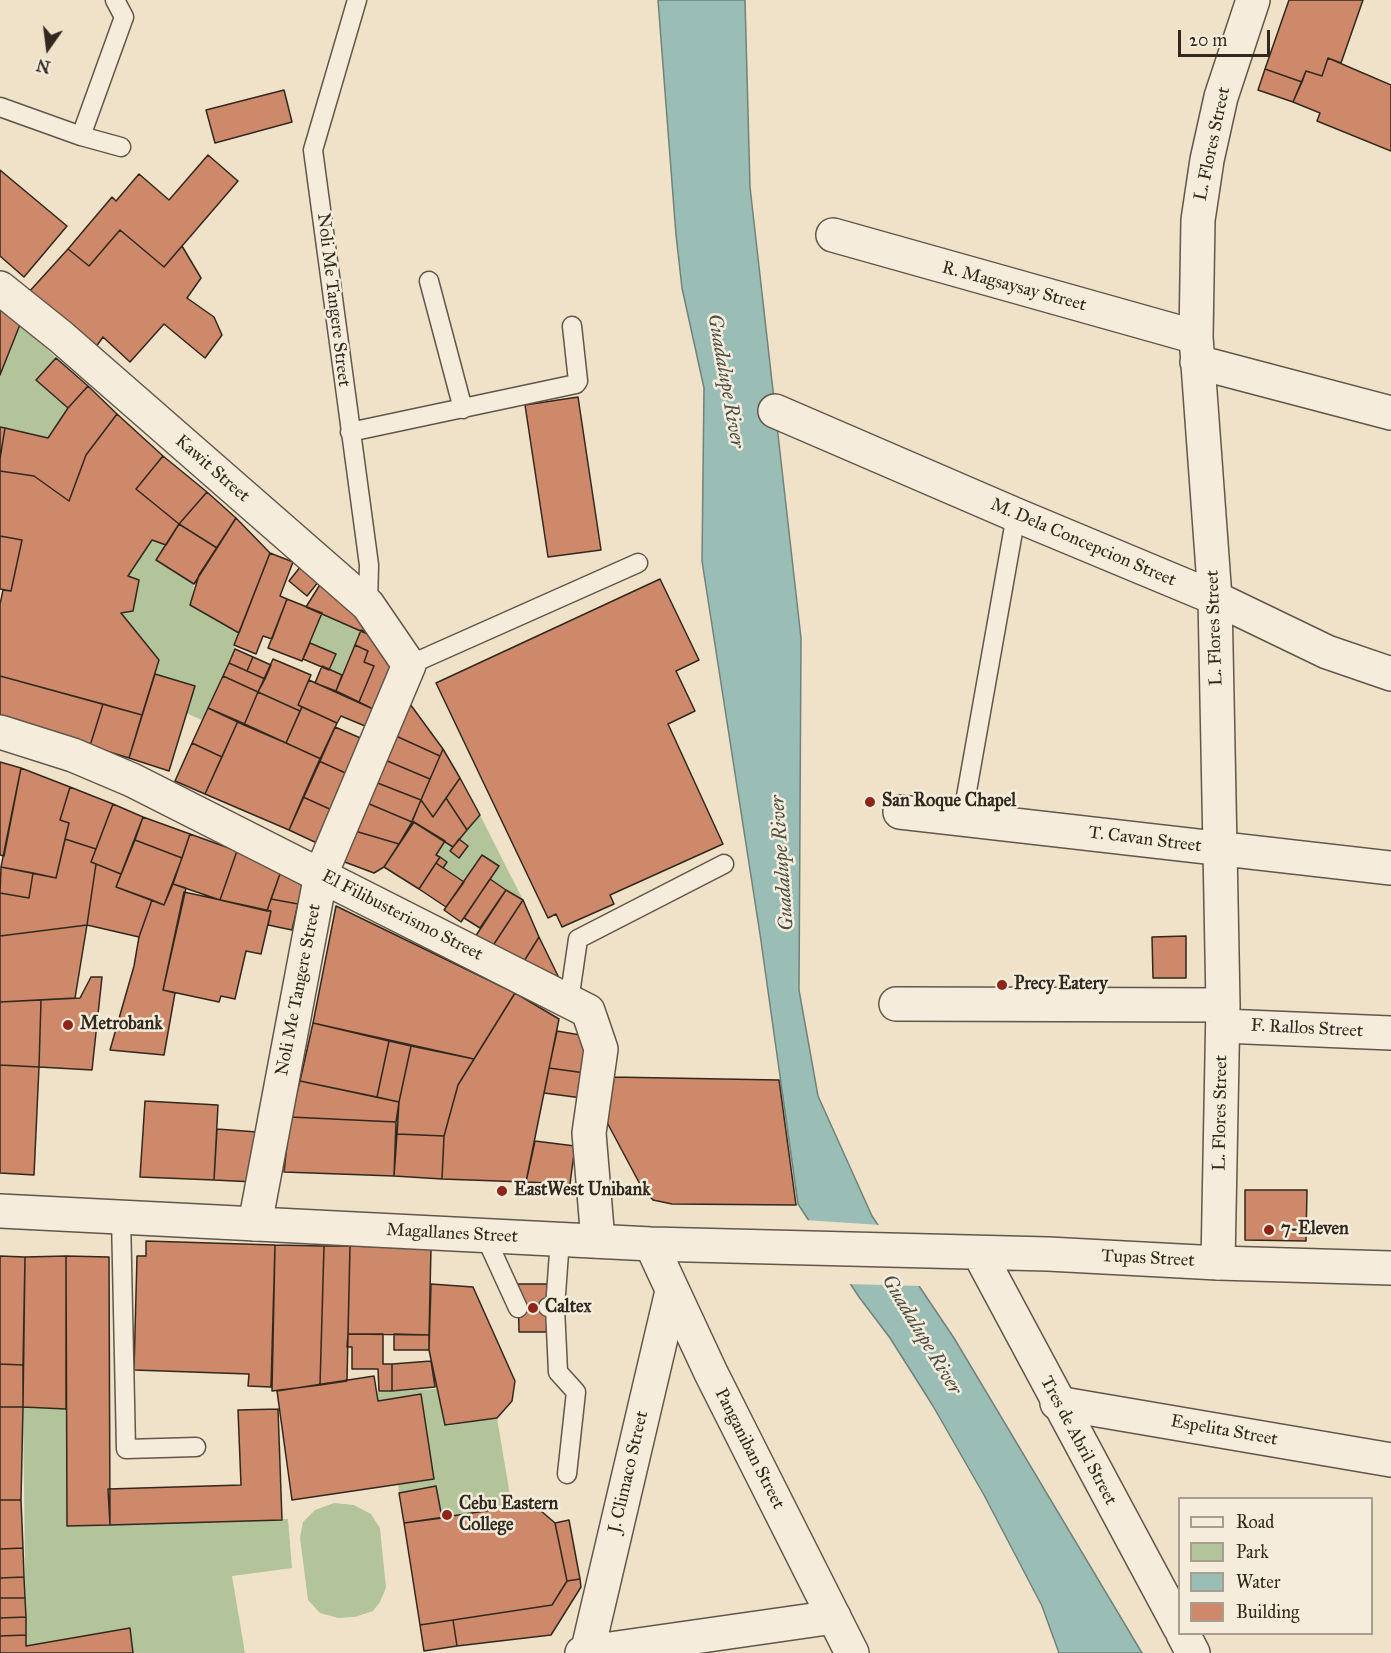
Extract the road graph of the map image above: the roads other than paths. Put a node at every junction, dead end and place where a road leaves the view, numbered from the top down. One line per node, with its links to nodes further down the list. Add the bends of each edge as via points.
1 (115, 0): 5 (lane, via 124,17)
2 (357, 0): 15 (lane, Noli Me Tangere Street, via 313,150)
3 (1253, 0): 11 (street, L. Flores Street, via 1221,96 1207,160 1198,220)
4 (0, 107): 5 (lane)
5 (81, 136): 6 (lane)
6 (121, 147)
7 (833, 235): 11 (street, R. Magsaysay Street)
8 (429, 281): 12 (lane)
9 (0, 288): 19 (street, Kawit Street)
10 (572, 326): 12 (lane, via 576,384)
11 (1197, 350): 14 (street, R. Magsaysay Street); 18 (street, L. Flores Street)
12 (463, 410): 15 (lane)
13 (776, 411): 16 (street, M. Dela Concepcion Street)
14 (1391, 413)
15 (350, 432): 19 (lane, Noli Me Tangere Street, via 369,565)
16 (1016, 515): 18 (street, M. Dela Concepcion Street); 24 (lane)
17 (638, 563): 20 (lane)
18 (1215, 598): 21 (street, M. Dela Concepcion Street, via 1327,652); 25 (street, L. Flores Street)
19 (368, 605): 20 (street, Kawit Street)
20 (409, 664): 28 (street, Noli Me Tangere Street)
21 (1391, 674)
22 (0, 732): 28 (street, El Filibusterismo Street, via 73,754 132,780)
23 (900, 812): 24 (street, T. Cavan Street)
24 (962, 819): 25 (street, T. Cavan Street)
25 (1220, 849): 27 (street, T. Cavan Street); 31 (street, L. Flores Street)
26 (724, 864): 29 (lane, via 578,939)
27 (1391, 868)
28 (321, 874): 29 (street, El Filibusterismo Street); 35 (street, Noli Me Tangere Street)
29 (569, 1001): 38 (street, El Filibusterismo Street, via 588,1011 601,1049 589,1133)
30 (896, 1004): 31 (street, F. Rallos Street)
31 (1223, 1015): 32 (street, F. Rallos Street); 42 (street, L. Flores Street)
32 (1391, 1033)
33 (0, 1211): 34 (street, Magallanes Street)
34 (121, 1217): 35 (street, Magallanes Street); 47 (lane, via 126,1449)
35 (255, 1224): 36 (street, Magallanes Street)
36 (485, 1236): 37 (street, Magallanes Street); 45 (lane)
37 (560, 1239): 38 (street, Magallanes Street); 49 (lane, via 551,1308 558,1372 576,1392)
38 (598, 1241): 39 (street, Magallanes Street)
39 (651, 1244): 40 (street, Magallanes Street); 44 (street, Panganiban Street)
40 (904, 1251): 41 (street, Tupas Street)
41 (979, 1253): 42 (street, Tupas Street); 46 (street, Tres de Abril Street)
42 (1218, 1263): 43 (street, Tupas Street)
43 (1391, 1268)
44 (672, 1291): 50 (street, Panganiban Street); 54 (street, J. Climaco Street)
45 (519, 1308)
46 (1057, 1402): 48 (street, Espelita Street); 51 (street, Tres de Abril Street)
47 (196, 1447)
48 (1391, 1460)
49 (567, 1474)
50 (834, 1617): 54 (street); 55 (street, Panganiban Street)
51 (1178, 1626)
52 (1184, 1635): 56 (street)
53 (582, 1653): 54 (street)
54 (587, 1653)
55 (852, 1653)
56 (1193, 1653)

